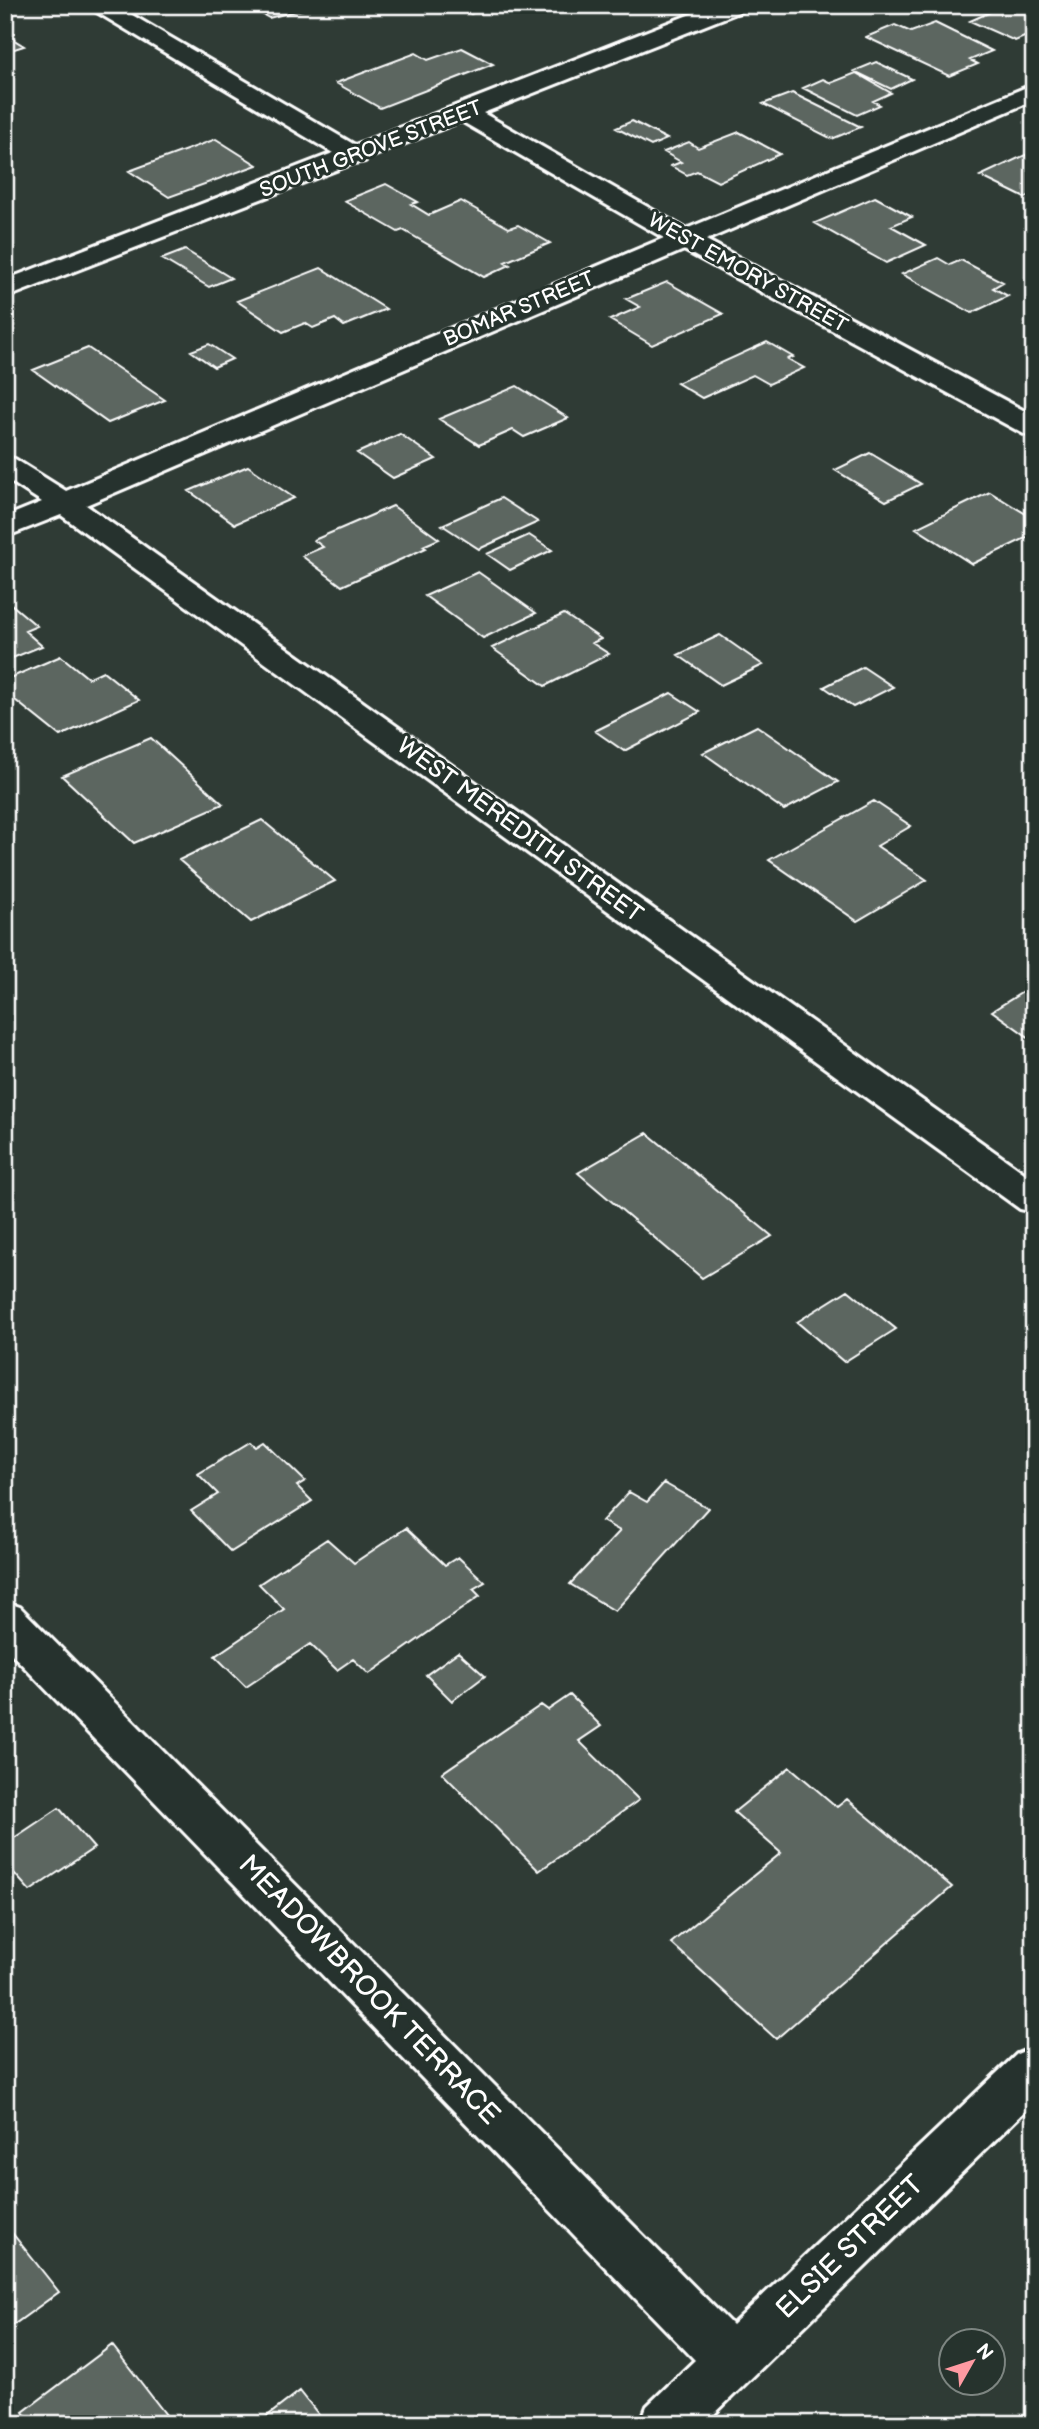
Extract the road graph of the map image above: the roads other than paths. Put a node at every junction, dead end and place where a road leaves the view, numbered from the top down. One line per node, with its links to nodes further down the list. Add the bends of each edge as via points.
1 (97, 5): 5 (street)
2 (736, 5): 4 (street, SOUTH GROVE STREET)
3 (1034, 91): 6 (street, BOMAR STREET)
4 (465, 113): 5 (street, SOUTH GROVE STREET); 6 (street, WEST EMORY STREET)
5 (356, 156): 7 (street, SOUTH GROVE STREET)
6 (684, 239): 8 (street, WEST EMORY STREET); 10 (street, BOMAR STREET)
7 (5, 290)
8 (1034, 428)
9 (5, 465): 10 (street, WEST MEREDITH STREET)
10 (64, 503): 11 (street, BOMAR STREET); 12 (street, WEST MEREDITH STREET)
11 (5, 528)
12 (1034, 1199)
13 (5, 1619): 15 (street, MEADOWBROOK TERRACE)
14 (1034, 2069): 15 (street, ELSIE STREET)
15 (732, 2361): 16 (street, ELSIE STREET)
16 (666, 2424)

